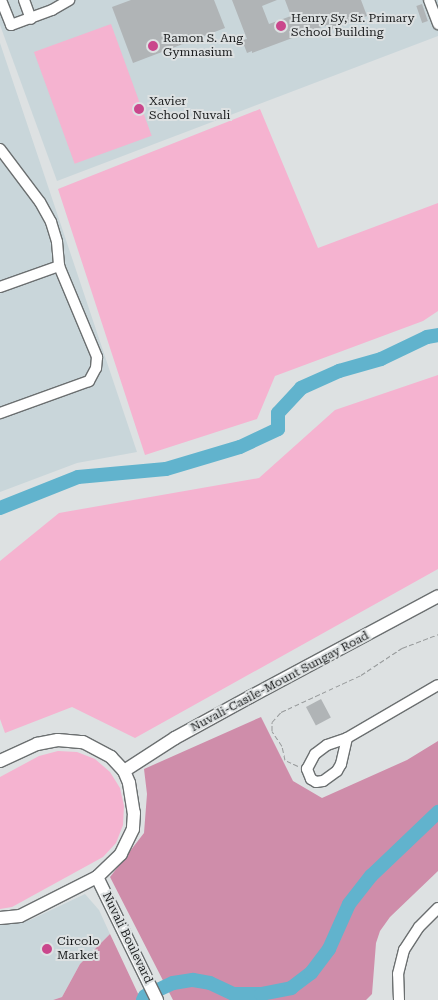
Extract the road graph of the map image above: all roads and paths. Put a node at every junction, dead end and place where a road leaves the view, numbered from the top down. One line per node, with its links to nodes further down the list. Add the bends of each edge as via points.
1 (1, 0): 5 (street, via 11,25)
2 (24, 0): 5 (street)
3 (69, 0): 5 (street)
4 (429, 0): 6 (street)
5 (31, 19)
6 (438, 24)
7 (0, 149): 8 (street, via 40,202 57,242)
8 (59, 266): 9 (street); 10 (street, via 94,344 97,357 94,375 76,387)
9 (0, 287)
10 (0, 413)
11 (438, 596): 17 (main road, Nuvali-Casile-Mount Sungay Road, via 250,697)
12 (438, 634): 16 (path, via 402,648 361,675 281,712 272,722 272,731 286,760)
13 (438, 685): 14 (street)
14 (347, 738): 14 (street, via 326,745 315,754 306,769 311,779 324,781 337,771)
15 (0, 761): 17 (main road, via 37,744 58,740 83,742 111,757)
16 (299, 766)
17 (124, 771): 18 (main road, via 133,798 133,829 121,854)
18 (97, 877): 20 (main road, via 20,916); 21 (main road, Nuvali Boulevard)
19 (438, 908): 22 (street, via 419,927 404,950 398,974)
20 (0, 918)
21 (157, 1000)
22 (400, 1000)

